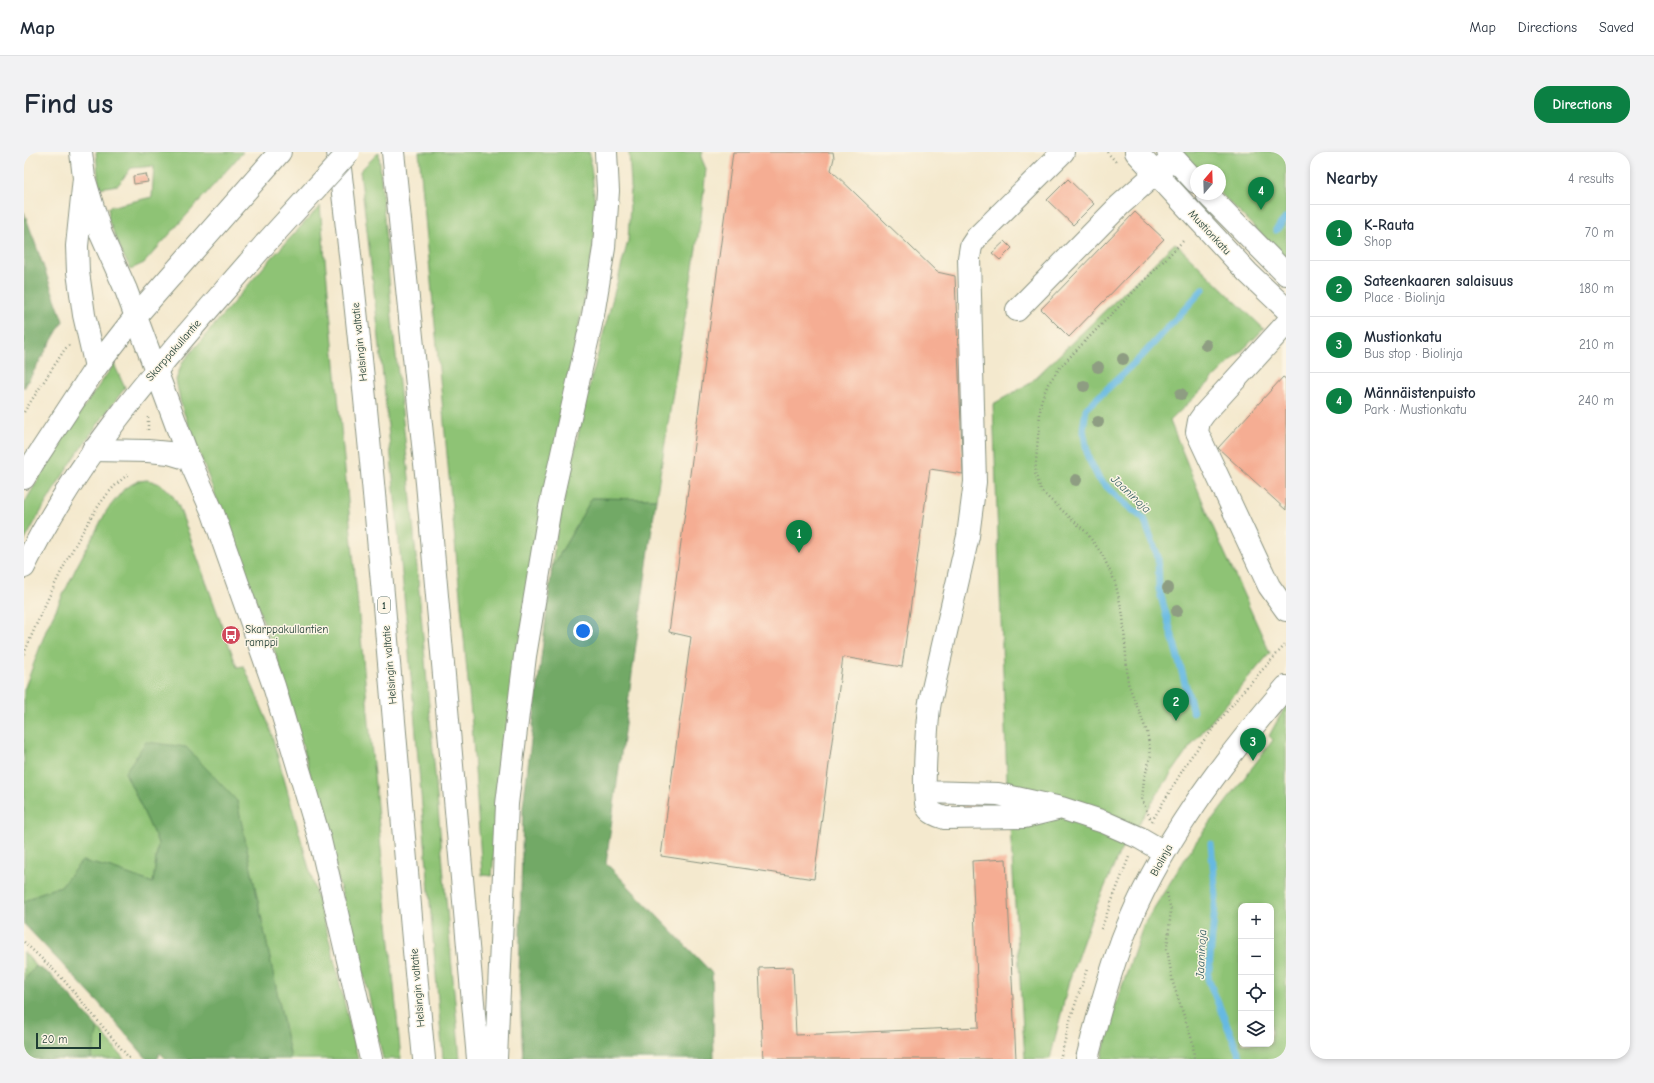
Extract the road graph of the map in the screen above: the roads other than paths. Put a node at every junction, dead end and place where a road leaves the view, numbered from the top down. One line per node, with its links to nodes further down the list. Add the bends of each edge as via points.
1 (81, 152): 12 (main road)
2 (280, 152): 17 (main road)
3 (338, 152): 29 (main road, Helsingin valtatie / 1, via 370,448)
4 (349, 152): 20 (main road, Skarppakullantie, bridge)
5 (393, 152): 30 (main road, via 427,483)
6 (606, 152): 31 (main road, via 608,191 604,248 593,315 546,530 524,656 507,804)
7 (1064, 152): 27 (main road, via 977,237 971,246 969,258 976,482 968,536 930,702 925,792 998,794 1061,808 1111,825)
8 (1136, 152): 10 (main road, Mustionkatu)
9 (1170, 155): 10 (main road); 11 (main road)
10 (1156, 174): 15 (main road, Mustionkatu, via 1248,273); 16 (main road, via 1120,205)
11 (1190, 176)
12 (84, 178): 17 (main road, via 101,234); 19 (main road, via 77,253 84,315)
13 (1213, 200): 14 (main road)
14 (1286, 274)
15 (1286, 309)
16 (1017, 310)
17 (135, 316): 19 (main road); 20 (main road)
18 (1286, 324): 25 (main road, via 1204,414 1199,421 1197,432 1269,586)
19 (96, 367): 23 (main road)
20 (155, 371): 21 (main road, Skarppakullantie); 22 (main road)
21 (93, 450): 22 (main road, via 148,451 169,453); 24 (main road, Skarppakullantie, via 62,498)
22 (189, 459): 28 (main road, via 213,513 288,732 320,840)
23 (24, 478)
24 (24, 567)
25 (1286, 610)
26 (1286, 687): 27 (main road, Biolinja, via 1213,780)
27 (1164, 852): 32 (main road, Biolinja, via 1122,940)
28 (371, 1059)
29 (424, 1059)
30 (478, 1059)
31 (496, 1059)
32 (1087, 1059)

